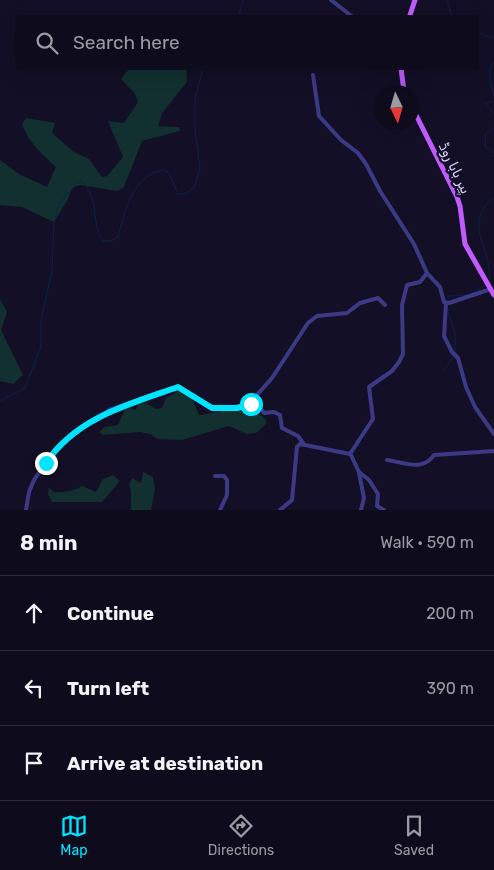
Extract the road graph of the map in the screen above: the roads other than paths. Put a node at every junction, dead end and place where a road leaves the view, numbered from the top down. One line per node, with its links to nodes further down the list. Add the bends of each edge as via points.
1 (331, 0): 3 (street)
2 (414, 0): 4 (main road)
3 (350, 15)
4 (411, 15)
5 (401, 70): 7 (main road)
6 (312, 76): 9 (street, via 319,116 366,164 414,244)
7 (403, 85)
8 (419, 121): 10 (main road, پیر بابا روڈ, via 460,206 465,244)
9 (427, 273): 12 (street, via 440,288); 18 (street, via 420,282 407,285 402,305 402,354 392,371 369,387 373,419)
10 (490, 289): 11 (main road, پیر بابا روڈ); 12 (street)
11 (494, 295)
12 (446, 303): 15 (street, via 444,336 463,370 468,393)
13 (385, 305): 14 (street, via 378,298 360,303 347,313 317,316 308,323 256,396)
14 (257, 402): 16 (street, via 264,413 280,415 282,428 298,436); 22 (street, via 237,408 212,408 178,387 109,410 96,421 86,423 56,448 34,480)
15 (494, 434)
16 (303, 443): 18 (street); 24 (street, via 297,447 292,500)
17 (494, 451): 19 (street, via 434,455 430,461 418,466)
18 (350, 453): 20 (street)
19 (387, 460)
20 (359, 472): 25 (street, via 364,498); 26 (street, via 373,485 379,496 376,504)
21 (215, 476): 23 (street, via 224,476 228,480 227,495)
22 (26, 510)
23 (220, 510)
24 (280, 510)
25 (361, 510)
26 (384, 510)

